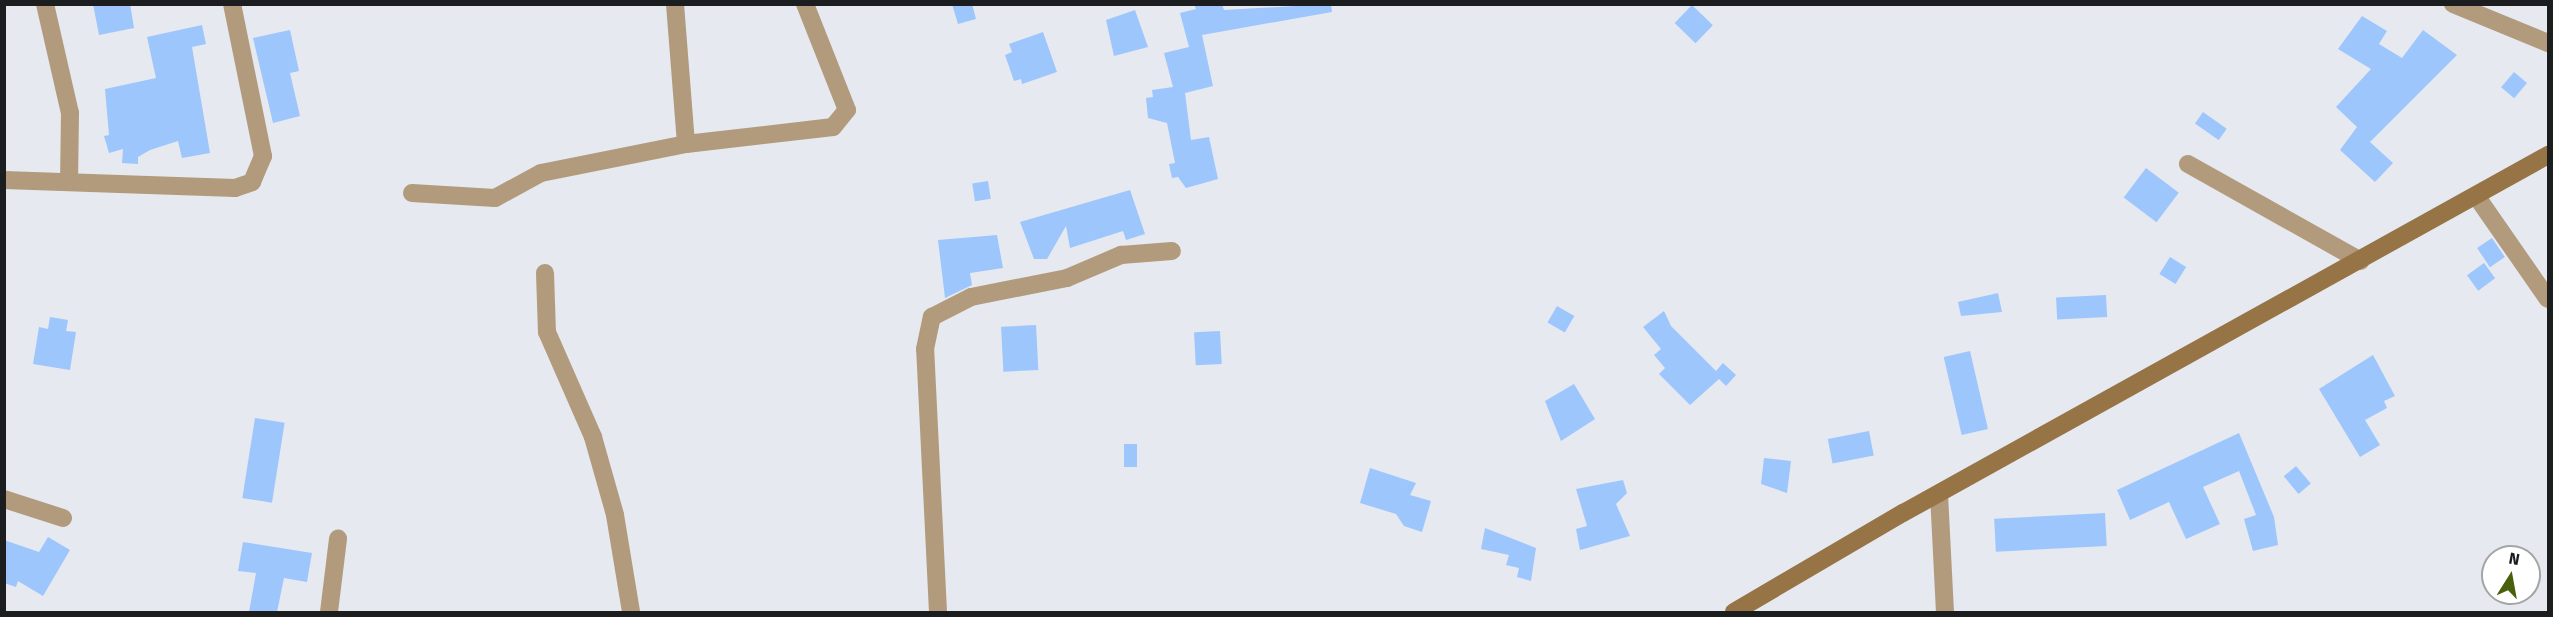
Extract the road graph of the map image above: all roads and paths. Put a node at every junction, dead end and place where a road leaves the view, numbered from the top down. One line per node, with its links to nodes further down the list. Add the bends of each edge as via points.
1 (45, 4): 11 (street, via 70,113)
2 (232, 4): 11 (street, via 257,110 263,156 257,177 236,188)
3 (675, 4): 7 (street)
4 (805, 4): 7 (street, via 847,111 833,126)
5 (2454, 4): 6 (street)
6 (2548, 43)
7 (686, 144): 12 (street, via 542,173 495,198)
8 (2548, 155): 13 (street)
9 (2188, 164): 15 (street)
10 (4, 180): 11 (street)
11 (69, 182)
12 (412, 193)
13 (2476, 197): 15 (street); 17 (street)
14 (1172, 251): 24 (street, via 1120,255 1067,278 971,297 932,316 925,350)
15 (2361, 261): 18 (street)
16 (545, 273): 23 (street, via 547,332 593,437 615,515)
17 (2548, 299)
18 (1939, 494): 25 (street); 26 (street)
19 (4, 499): 20 (street)
20 (63, 518)
21 (338, 539): 22 (street)
22 (329, 612)
23 (631, 612)
24 (938, 612)
25 (1734, 612)
26 (1945, 612)

